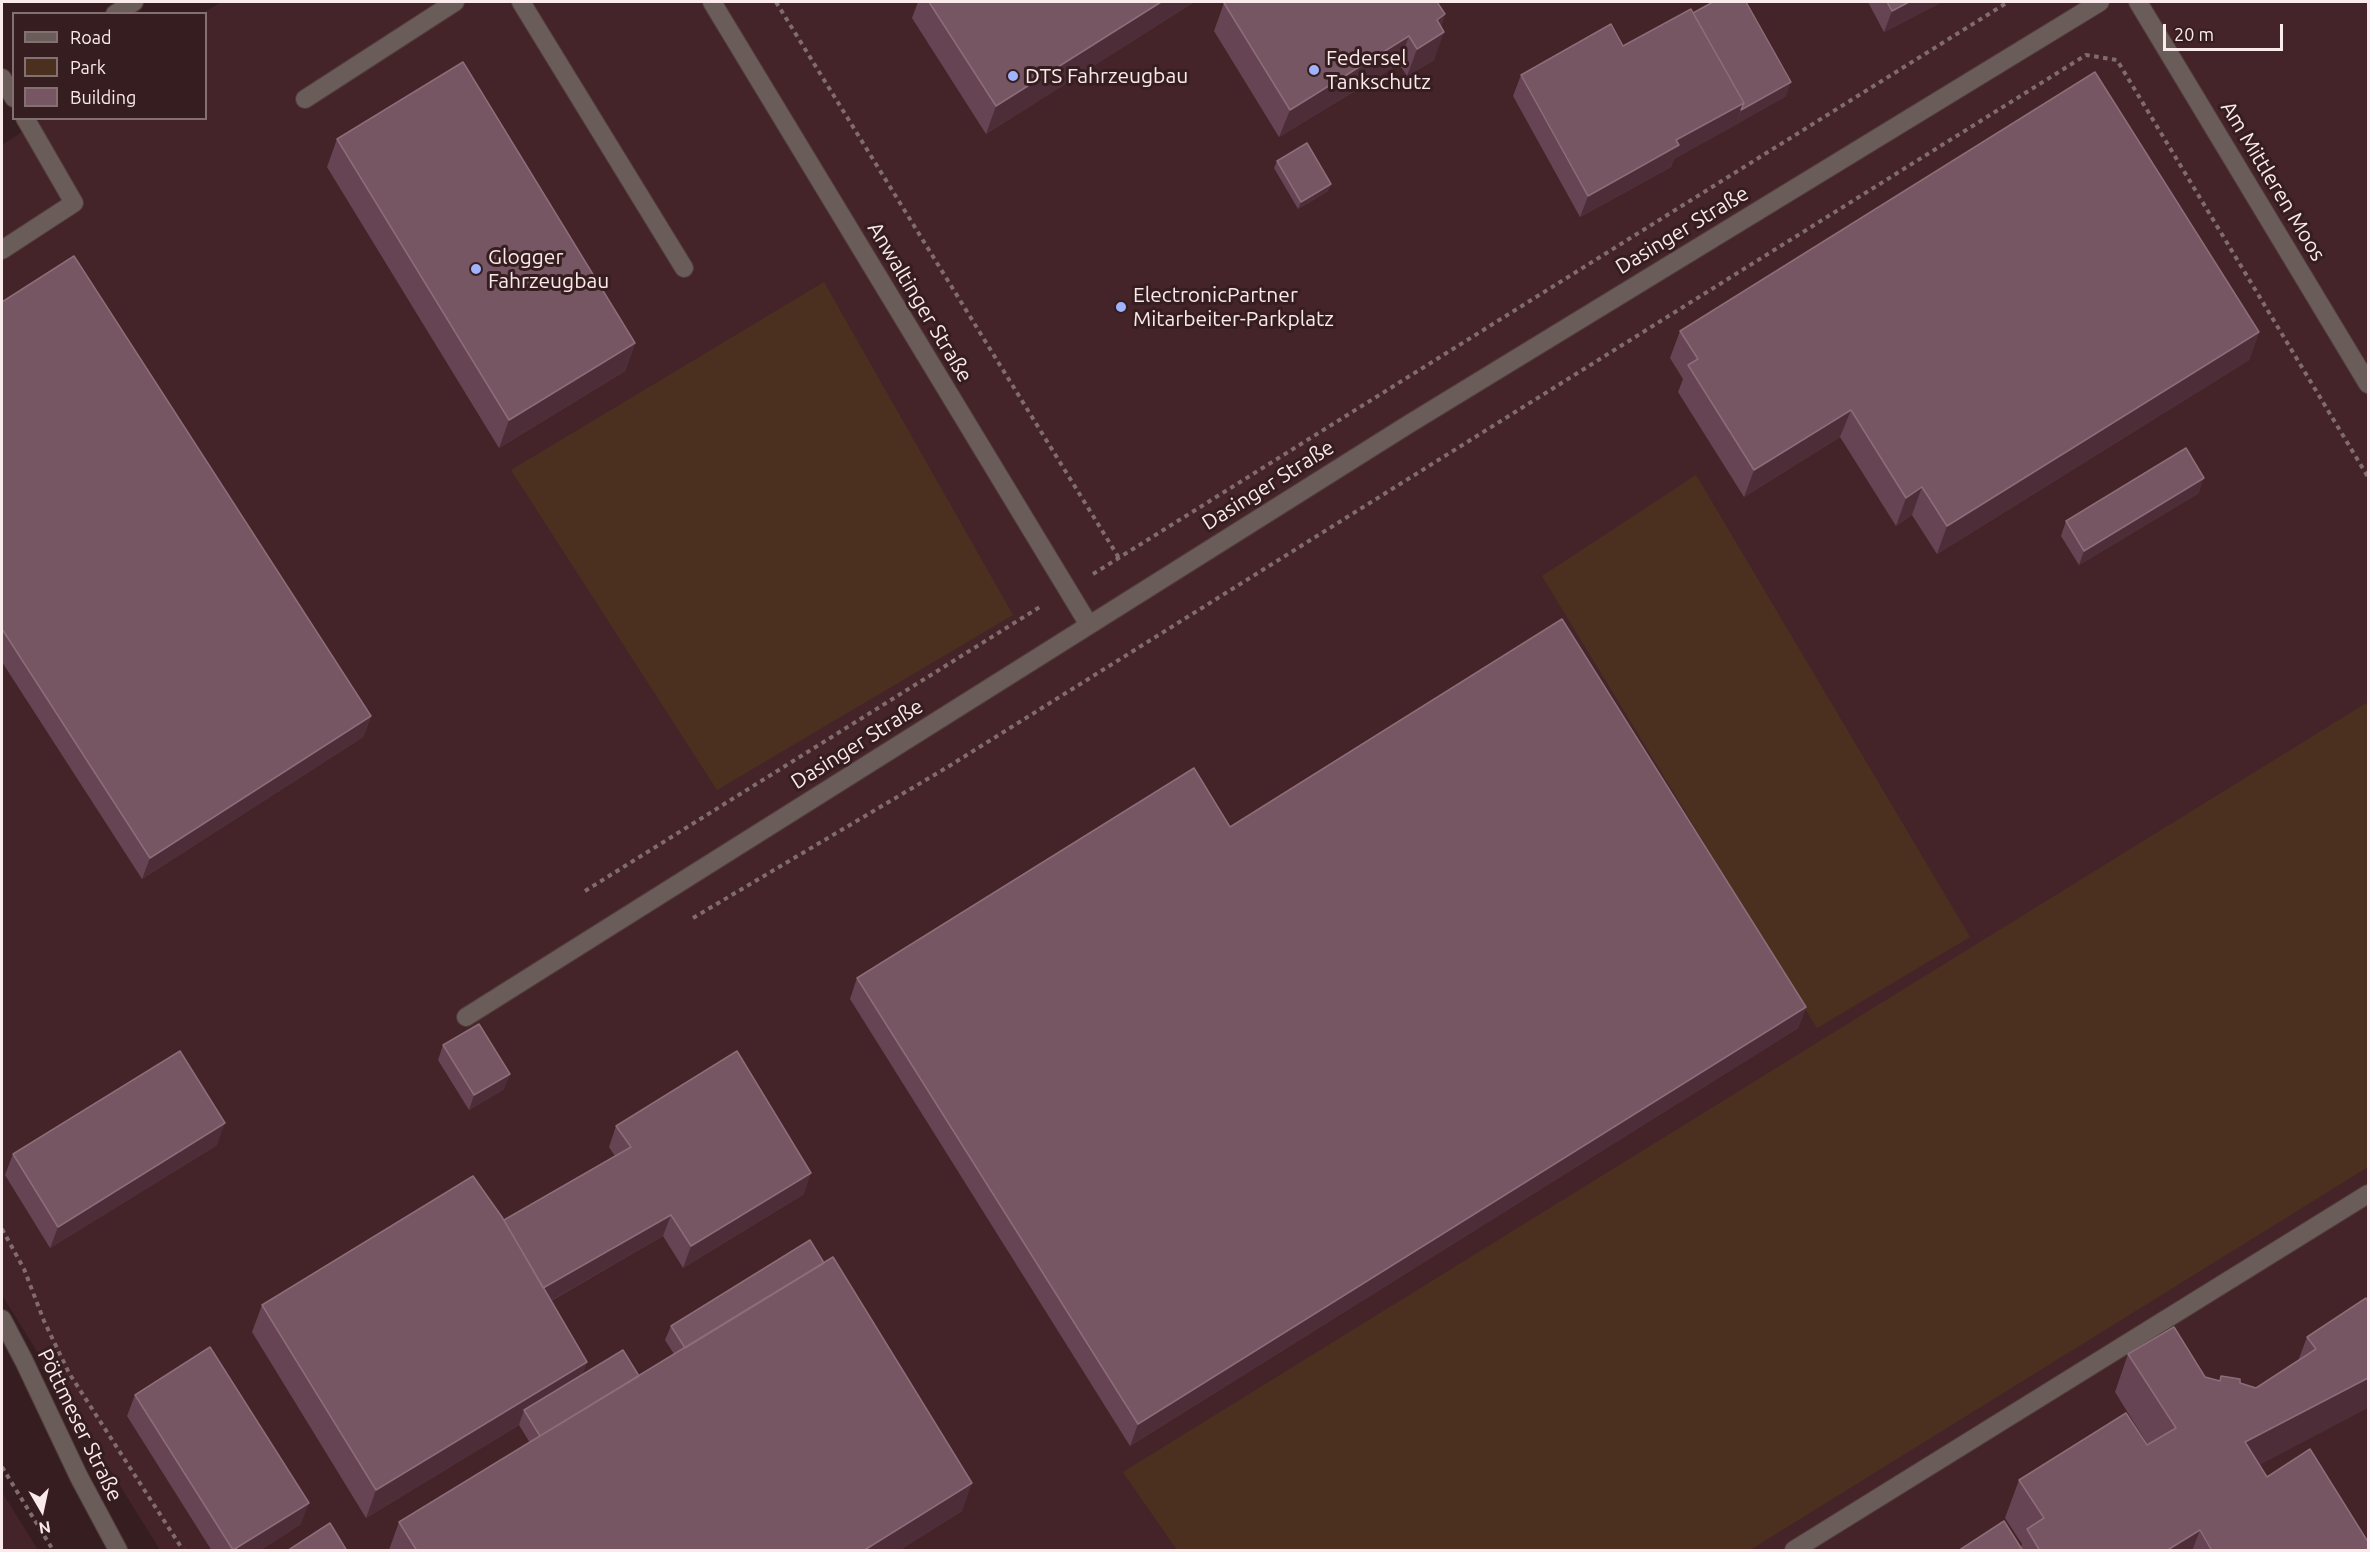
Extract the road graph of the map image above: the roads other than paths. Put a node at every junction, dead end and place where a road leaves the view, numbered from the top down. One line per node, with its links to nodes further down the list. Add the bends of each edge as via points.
1 (134, 2): 7 (street)
2 (455, 2): 8 (street)
3 (520, 2): 11 (street)
4 (712, 2): 13 (street, Anwaltinger Straße)
5 (2100, 2): 13 (street, Dasinger Straße, via 1409,423)
6 (2138, 2): 12 (street, Am Mittleren Moos)
7 (118, 12)
8 (305, 99)
9 (27, 120): 10 (street, via 74,202)
10 (2, 250)
11 (684, 268)
12 (2368, 384)
13 (1089, 625): 14 (street, Dasinger Straße)
14 (466, 1017)
15 (2368, 1194): 18 (street)
16 (2, 1319): 17 (street, Pöttmeser Straße)
17 (118, 1551)
18 (1794, 1551)

